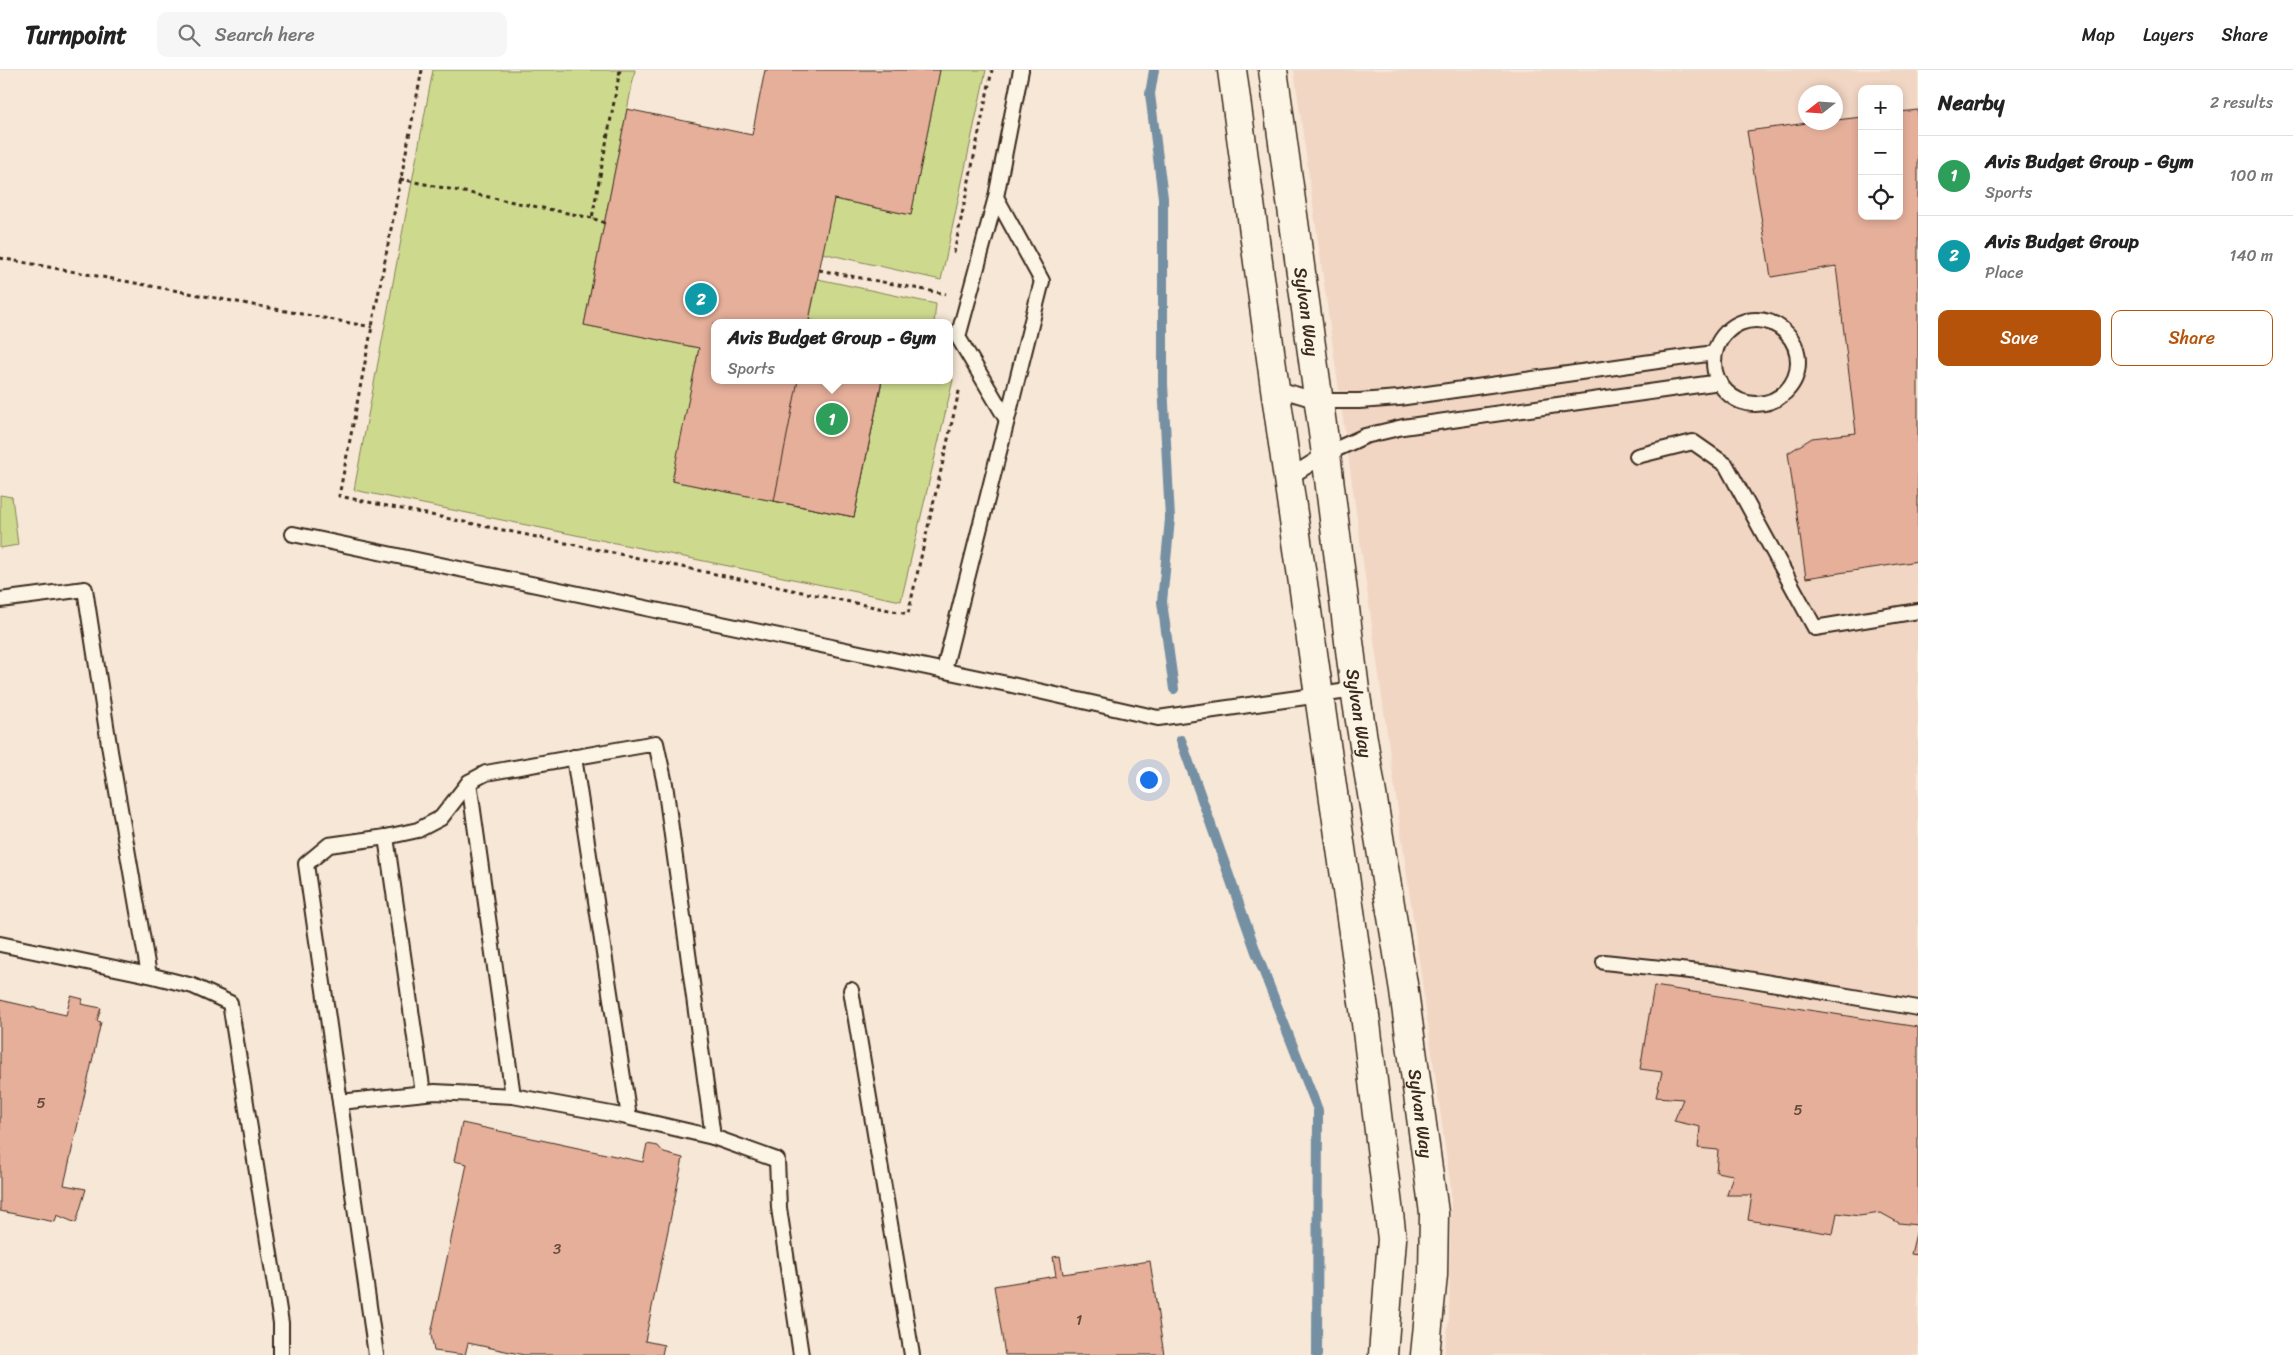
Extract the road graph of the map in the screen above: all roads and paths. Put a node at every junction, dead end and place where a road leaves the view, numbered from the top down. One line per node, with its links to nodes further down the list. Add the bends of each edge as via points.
1 (422, 70): 7 (path)
2 (620, 70): 9 (path)
3 (992, 70): 11 (path)
4 (1021, 70): 8 (lane)
5 (1232, 70): 21 (street, Sylvan Way)
6 (1273, 70): 22 (street, Sylvan Way)
7 (400, 179): 9 (path); 17 (path)
8 (996, 197): 23 (lane, via 1042,281); 23 (lane, via 958,337)
9 (592, 218): 10 (path)
10 (605, 223)
11 (954, 255)
12 (0, 258): 17 (path)
13 (819, 270): 15 (path)
14 (948, 284): 15 (path)
15 (946, 294): 16 (path)
16 (944, 304)
17 (372, 327): 19 (path, via 339,496 908,614)
18 (1714, 353): 20 (lane, via 1714,368); 20 (lane, via 1722,336 1735,325 1750,320 1767,320 1782,328 1793,340 1799,356 1798,372 1791,388 1778,399 1763,404 1746,403 1731,396); 22 (lane, via 1399,398 1359,402)
19 (962, 381)
20 (1720, 382): 24 (lane, via 1403,427 1364,436)
21 (1275, 388): 22 (lane); 26 (street, Sylvan Way)
22 (1318, 401): 24 (street, Sylvan Way)
23 (1007, 420): 30 (lane)
24 (1326, 454): 26 (lane); 31 (street, Sylvan Way)
25 (1637, 456): 29 (lane, via 1693,442 1726,466 1816,628)
26 (1288, 478): 32 (street, Sylvan Way)
27 (293, 534): 30 (lane)
28 (0, 600): 38 (lane, via 85,589)
29 (1918, 611)
30 (944, 670): 32 (lane, via 1158,718)
31 (1355, 690): 32 (lane); 51 (street, Sylvan Way, via 1403,984 1434,1213 1433,1274)
32 (1318, 695): 50 (street, Sylvan Way, via 1366,1023 1392,1239)
33 (574, 757): 34 (lane, via 486,773); 44 (lane); 45 (lane, via 656,743 665,784)
34 (469, 782): 35 (lane, via 441,818 418,830); 42 (lane)
35 (386, 837): 41 (lane); 43 (lane, via 328,844 306,864)
36 (0, 944): 38 (lane)
37 (1604, 962): 40 (lane, via 1718,974)
38 (149, 975): 46 (lane, via 193,986 230,1002 280,1323)
39 (851, 990): 49 (lane)
40 (1918, 1008)
41 (423, 1093): 42 (lane); 43 (lane)
42 (513, 1096): 44 (lane)
43 (340, 1102): 47 (lane)
44 (629, 1117): 45 (lane)
45 (713, 1137): 48 (lane, via 777,1160 779,1208)
46 (281, 1355)
47 (376, 1355)
48 (801, 1355)
49 (912, 1355)
50 (1383, 1355)
51 (1425, 1355)

